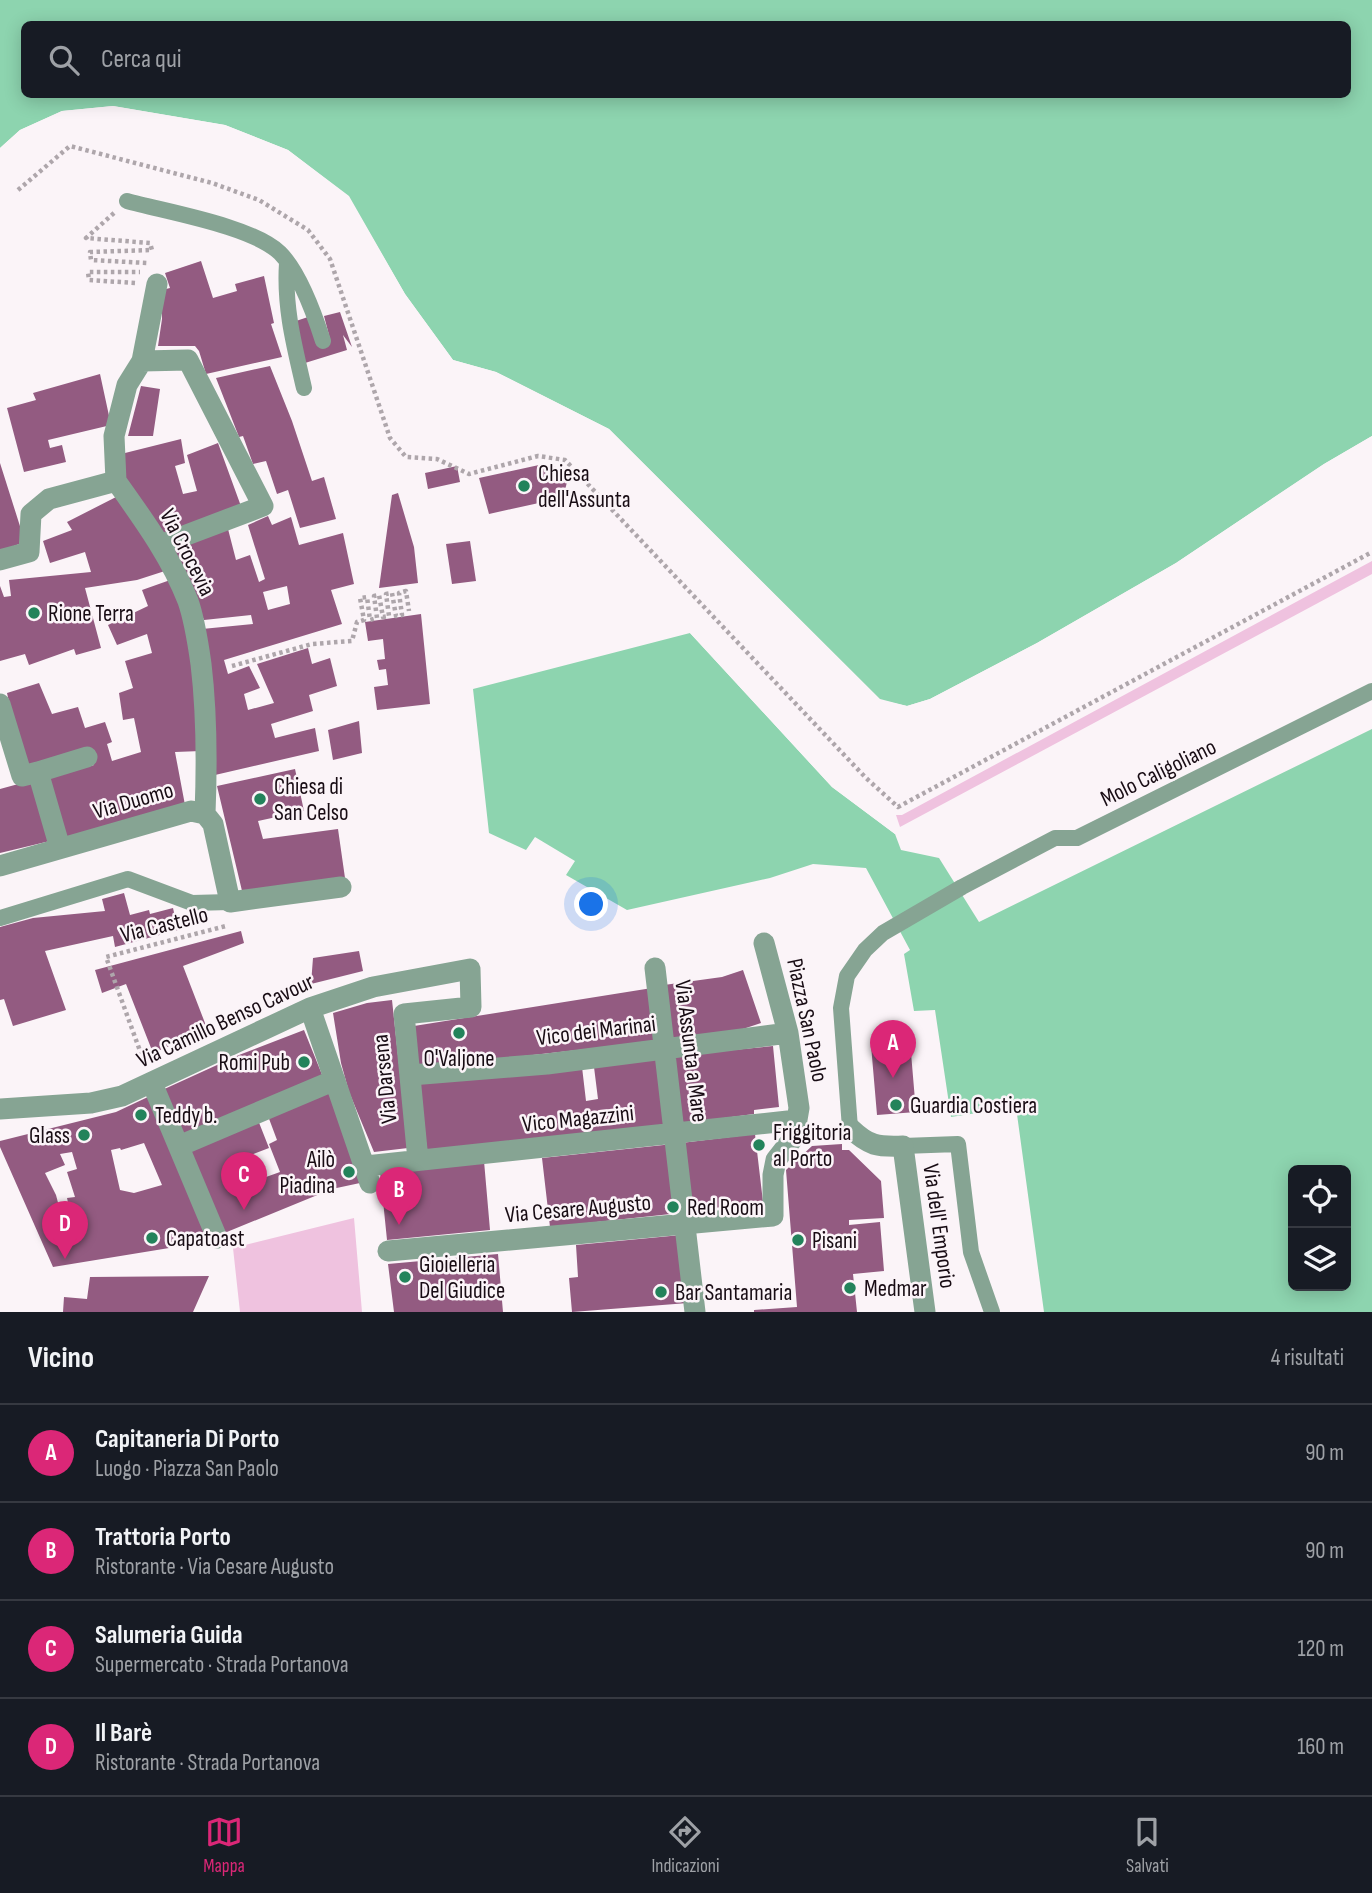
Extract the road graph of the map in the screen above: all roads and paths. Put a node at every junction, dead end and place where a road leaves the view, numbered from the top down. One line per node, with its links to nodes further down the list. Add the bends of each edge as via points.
1 (127, 201): 2 (lane, via 251,233); 3 (path, via 86,238 150,243 152,250 90,252 92,260)
2 (287, 263): 4 (lane); 6 (lane, via 287,317)
3 (155, 273): 3 (path, via 89,281 88,272); 5 (street)
4 (323, 341)
5 (142, 360): 8 (street, via 127,385 114,436); 9 (street, via 188,360 263,506)
6 (304, 388)
7 (471, 480): 10 (path, via 469,474 538,456 565,460 898,807)
8 (116, 481): 9 (street, Via Crocevia); 11 (street, via 49,499 31,514 29,552)
9 (160, 545): 18 (street, Via Crocevia, via 188,601 197,634 208,748)
10 (1372, 552)
11 (0, 560)
12 (409, 611): 13 (path, via 406,591 399,593 402,615 396,615 392,593 386,594 389,616 383,617 379,595 374,596 377,618 370,620 367,597 360,598 364,620 357,622 352,641 312,644)
13 (232, 666)
14 (1372, 691): 36 (lane, Molo Caligoliano, via 1077,838 1055,838 883,933 855,962 843,991)
15 (0, 704): 17 (street, via 22,776)
16 (87, 757): 17 (street)
17 (38, 772): 19 (street)
18 (205, 814): 19 (street, Via Duomo, via 191,811); 22 (street, Via Duomo, via 213,824)
19 (60, 848): 20 (street, Via Duomo)
20 (0, 866)
21 (341, 887): 22 (street)
22 (230, 902): 23 (lane, via 192,903 128,879)
23 (0, 918)
24 (235, 924): 33 (path, Via Castello, via 106,957)
25 (764, 943): 29 (street, Piazza San Paolo)
26 (655, 968): 30 (street, Via Assunta a Mare)
27 (470, 969): 28 (street, Via Camillo Benso Cavour, via 373,987); 31 (street, Via Darsena, via 471,1007 404,1014)
28 (310, 1007): 32 (street); 33 (street, Via Camillo Benso Cavour)
29 (788, 1032): 30 (street, Vico dei Marinai); 35 (street, Piazza San Paolo)
30 (666, 1048): 31 (street, Vico dei Marinai); 37 (street, Via Assunta a Mare)
31 (411, 1075): 40 (street, Via Darsena)
32 (335, 1080): 38 (street); 40 (street, Vico Magazzini, via 368,1175)
33 (152, 1083): 34 (street, Via Camillo Benso Cavour, via 91,1103); 38 (street)
34 (0, 1109)
35 (798, 1114): 37 (street, Vico Magazzini); 41 (street, Via Cesare Augusto, via 794,1137 776,1160 773,1216)
36 (850, 1128): 39 (street, via 878,1147)
37 (676, 1133): 40 (street, Vico Magazzini); 41 (street, Via Assunta a Mare)
38 (179, 1146): 42 (street)
39 (903, 1146): 45 (street, Via dell' Emporio); 46 (lane, via 958,1144 971,1252)
40 (418, 1160)
41 (687, 1224): 43 (street, Via Cesare Augusto); 44 (street, Via Assunta a Mare)
42 (217, 1238)
43 (388, 1251)
44 (695, 1312)
45 (925, 1312)
46 (992, 1312)

